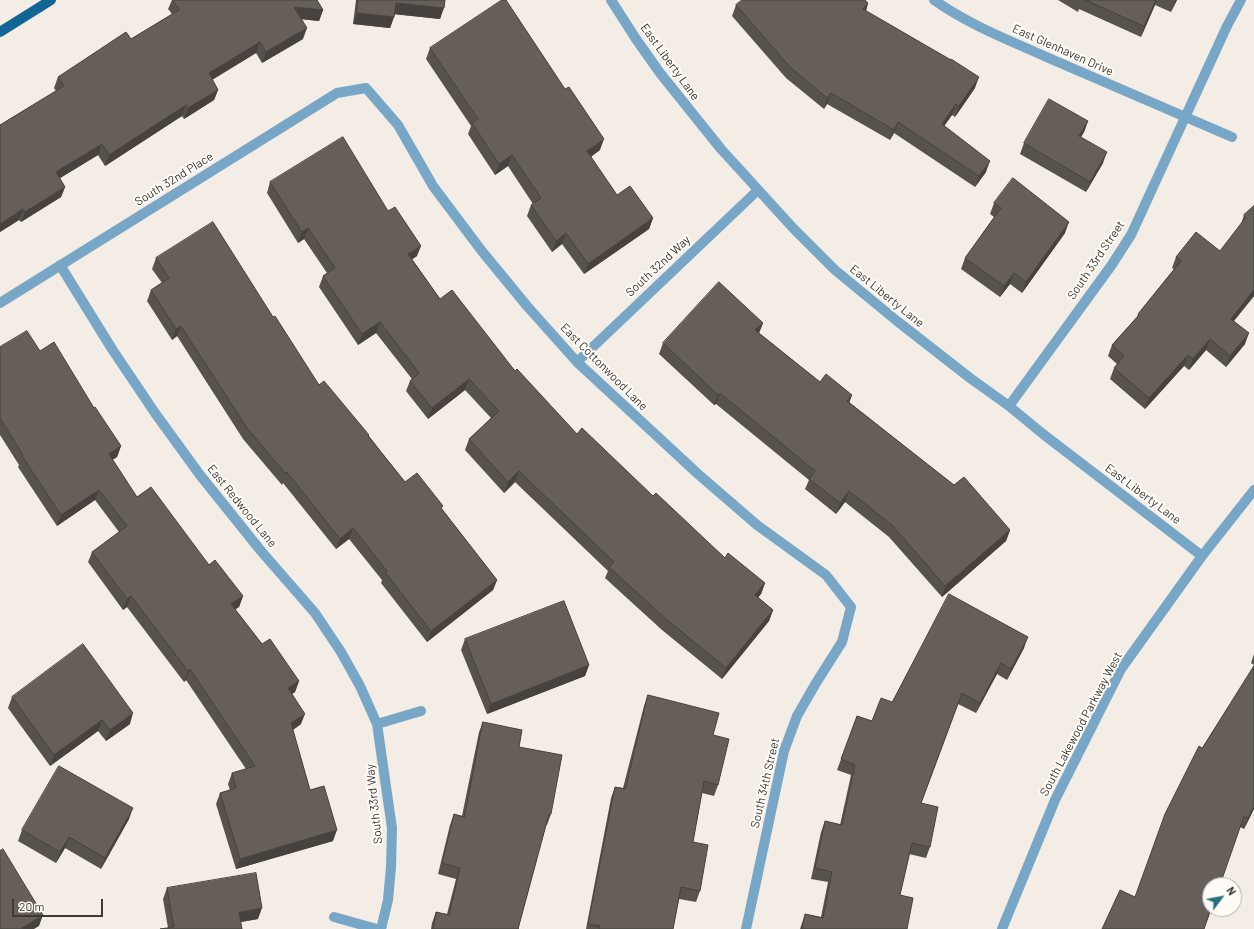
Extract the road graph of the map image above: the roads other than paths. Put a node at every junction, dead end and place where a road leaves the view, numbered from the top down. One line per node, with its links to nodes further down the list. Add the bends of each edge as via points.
1 (51, 0): 5 (main road)
2 (611, 0): 9 (street, East Liberty Lane, via 660,74)
3 (934, 0): 7 (street, East Glenhaven Drive, via 949,11 999,36)
4 (1241, 0): 7 (street, South 33rd Street)
5 (0, 32)
6 (366, 88): 10 (street, South 32nd Place, via 337,93); 12 (street, East Cottonwood Lane, via 398,125 433,186 481,250)
7 (1185, 117): 8 (street); 13 (street, South 33rd Street, via 1131,235)
8 (1232, 136)
9 (758, 190): 12 (street, South 32nd Way); 13 (street, East Liberty Lane, via 835,270 909,331)
10 (60, 265): 11 (street, South 32nd Place); 18 (street, East Redwood Lane, via 112,349 200,475 324,626 360,686)
11 (0, 303)
12 (577, 362): 16 (street, East Cottonwood Lane, via 745,515 826,575)
13 (1009, 406): 15 (street, East Liberty Lane)
14 (1254, 490): 15 (street, South Lakewood Parkway West)
15 (1202, 556): 23 (street, South Lakewood Parkway West, via 1122,669 1054,800)
16 (851, 607): 22 (street, South 34th Street, via 842,642 797,716 784,751)
17 (420, 710): 18 (street)
18 (377, 724): 21 (street, South 33rd Way, via 392,828 388,900)
19 (334, 917): 20 (street)
20 (377, 929)
21 (380, 929)
22 (746, 929)
23 (1002, 929)

